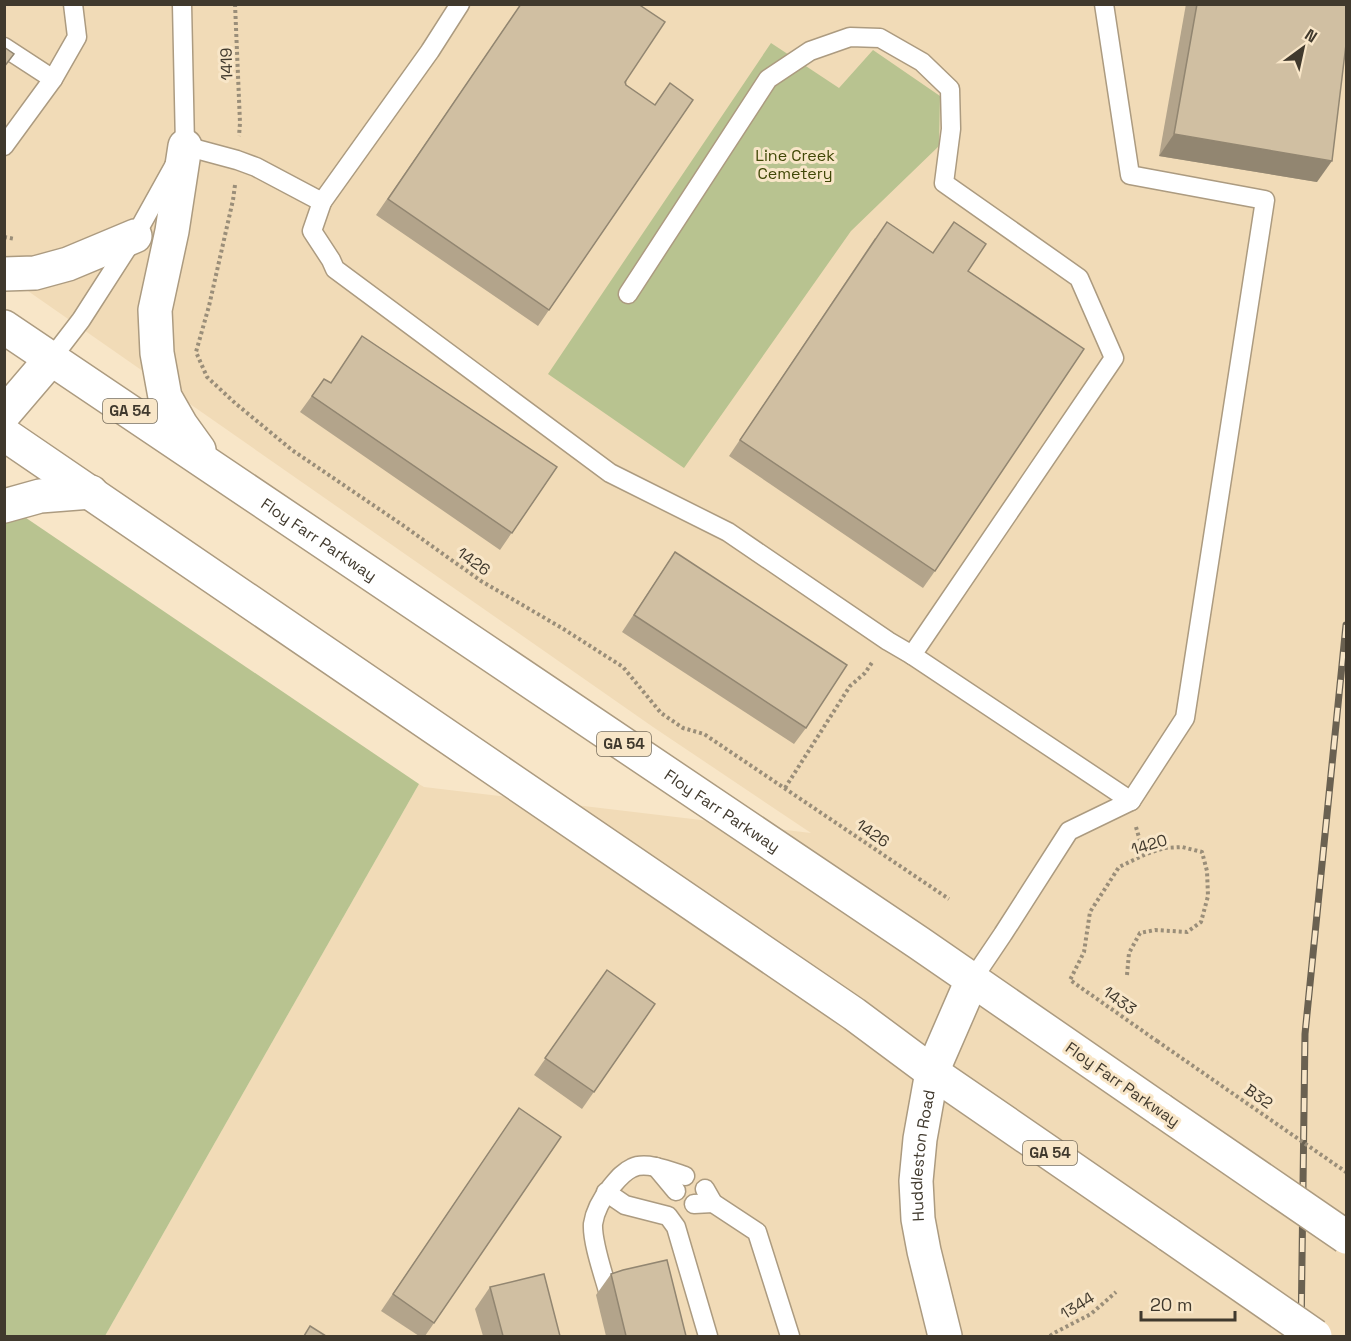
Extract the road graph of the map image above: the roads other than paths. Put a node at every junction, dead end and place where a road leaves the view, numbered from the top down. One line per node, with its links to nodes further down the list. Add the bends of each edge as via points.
1 (73, 4): 6 (lane, via 77,37)
2 (182, 4): 8 (lane)
3 (460, 4): 9 (lane)
4 (1104, 4): 21 (lane, via 1130,175 1265,200 1185,718)
5 (4, 47): 6 (lane)
6 (53, 79): 7 (lane)
7 (4, 146)
8 (185, 146): 9 (lane, via 256,167); 10 (lane); 17 (main road, via 155,310 157,352 165,397)
9 (322, 202): 20 (lane, via 312,231 335,269 610,473 728,532)
10 (135, 236): 11 (main road, via 68,264 35,273); 14 (lane)
11 (4, 274)
12 (628, 294): 20 (lane, via 768,79 810,51 850,38 880,38 922,62 950,89 951,129 944,183 1079,278 1114,358)
13 (4, 327): 14 (main road, Floy Farr Parkway / GA 54)
14 (51, 359): 15 (main road); 17 (main road, Floy Farr Parkway / GA 54)
15 (4, 414)
16 (4, 434): 18 (main road, GA 54)
17 (209, 464): 22 (main road, Floy Farr Parkway / GA 54)
18 (91, 492): 19 (main road, via 40,496); 23 (main road, GA 54)
19 (4, 506)
20 (912, 655): 21 (lane)
21 (1131, 801): 22 (lane, via 1069,831)
22 (972, 980): 23 (main road, Huddleston Road); 27 (main road, Floy Farr Parkway / GA 54, bridge)
23 (932, 1071): 31 (main road, Huddleston Road, via 916,1181 918,1219); 32 (main road, GA 54, bridge)
24 (680, 1184): 25 (lane, via 656,1166 633,1167)
25 (606, 1192): 28 (lane, via 593,1224); 29 (lane, via 625,1205 668,1216 676,1227)
26 (704, 1199): 30 (lane, via 757,1232)
27 (1347, 1237)
28 (608, 1291)
29 (708, 1336)
30 (790, 1336)
31 (945, 1336)
32 (1316, 1336)

